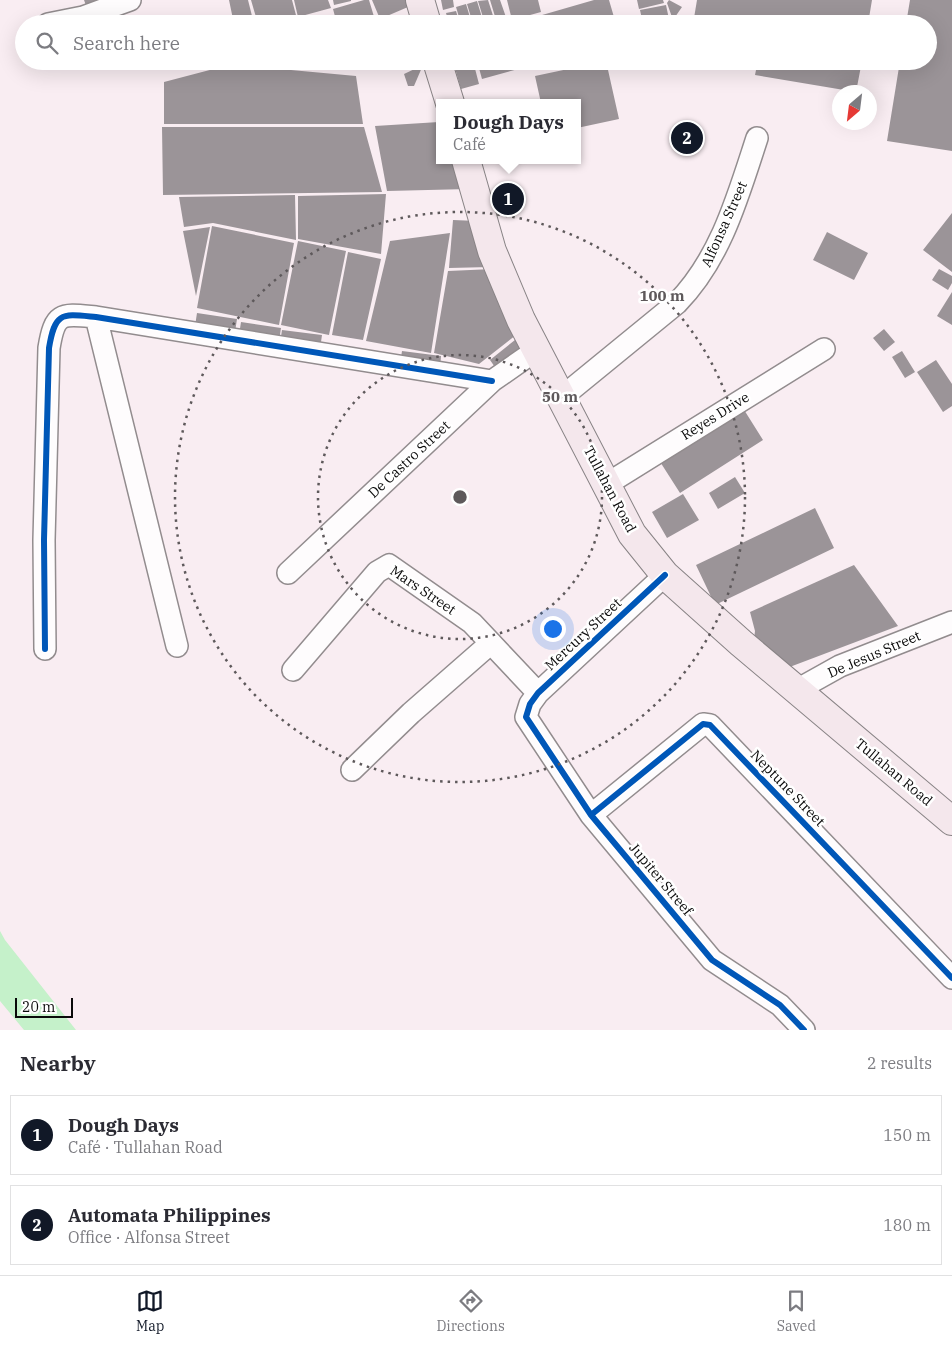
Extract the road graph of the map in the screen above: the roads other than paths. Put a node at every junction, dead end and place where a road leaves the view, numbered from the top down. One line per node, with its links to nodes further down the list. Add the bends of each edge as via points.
1 (130, 0): 3 (street)
2 (420, 0): 4 (main road)
3 (89, 15)
4 (424, 15)
5 (441, 70): 6 (main road)
6 (449, 99)
7 (757, 138): 13 (street, Alfonsa Street, via 722,236 692,288)
8 (467, 164): 11 (main road, Tullahan Road, via 492,251)
9 (96, 317): 12 (street); 19 (street); 20 (street, via 65,314 52,330 49,348)
10 (824, 349): 14 (street, Reyes Drive)
11 (535, 350): 12 (street, De Castro Street); 13 (main road, Tullahan Road)
12 (492, 381): 15 (street, De Castro Street)
13 (562, 397): 14 (main road, Tullahan Road)
14 (606, 484): 16 (main road, Tullahan Road, via 632,534)
15 (288, 573)
16 (665, 575): 22 (main road, Tullahan Road); 23 (street, Mercury Street)
17 (952, 622): 22 (street, De Jesus Street, via 840,666)
18 (491, 643): 21 (street, Mars Street, via 472,623 389,565); 23 (street, Mars Street); 25 (street)
19 (177, 646)
20 (45, 648)
21 (293, 670)
22 (797, 690): 27 (main road, Tullahan Road)
23 (538, 693): 24 (street, Mercury Street)
24 (526, 717): 26 (street, Jupiter Streef)
25 (352, 770)
26 (591, 815): 28 (street, Neptune Street, via 703,724 710,726); 29 (street, Jupiter Streef, via 712,960 780,1005)
27 (952, 821)
28 (952, 978)
29 (804, 1030)

